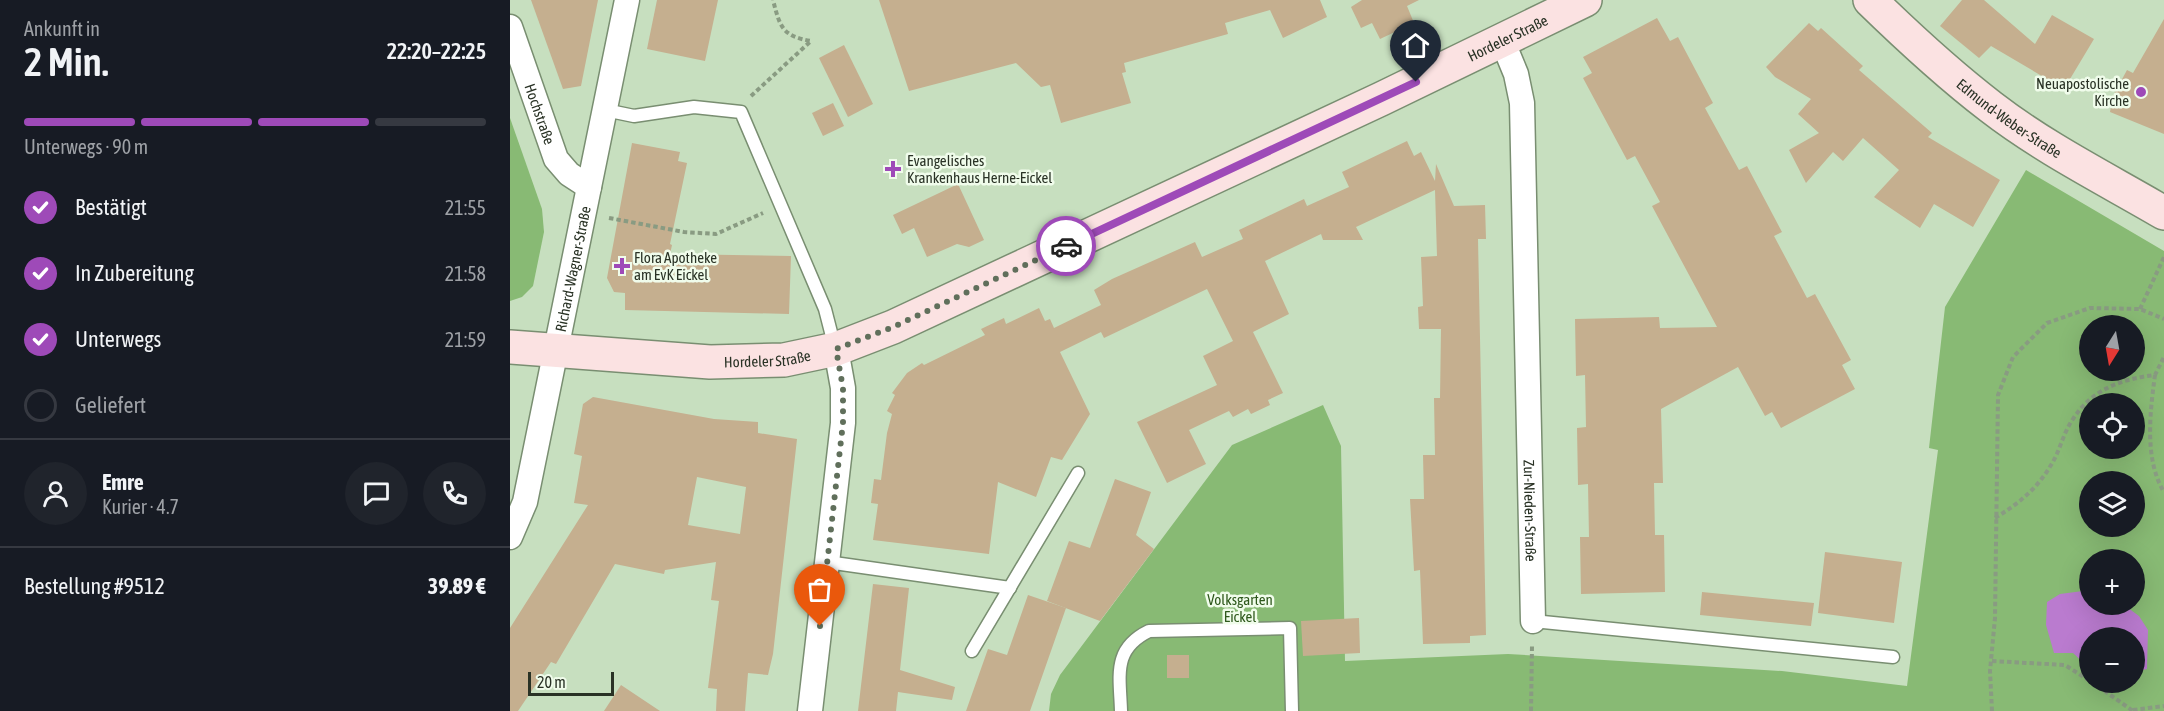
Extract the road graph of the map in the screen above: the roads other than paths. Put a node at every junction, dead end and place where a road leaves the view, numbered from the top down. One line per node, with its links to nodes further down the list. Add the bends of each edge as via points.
1 (627, 0): 6 (street, Richard-Wagner-Straße)
2 (1585, 0): 5 (street, Hordeler Straße)
3 (1870, 0): 8 (street, Edmund-Weber-Straße, via 1992,109)
4 (510, 27): 7 (street, Hochstraße, via 556,159 569,174)
5 (1502, 40): 10 (street, Hordeler Straße, via 893,327); 16 (street, Zur-Nieden-Straße, via 1516,74 1522,103)
6 (605, 110): 7 (street, Richard-Wagner-Straße); 10 (lane, via 634,116 694,106 741,112 825,309)
7 (589, 187): 11 (street, Richard-Wagner-Straße)
8 (2164, 213)
9 (510, 347): 11 (street, Hordeler Straße)
10 (836, 349): 11 (street, Hordeler Straße, via 784,360 710,362); 14 (street, via 843,388 843,423)
11 (556, 351): 13 (street, Richard-Wagner-Straße, via 525,502)
12 (1078, 473): 15 (lane)
13 (510, 537)
14 (827, 562): 15 (lane); 19 (street)
15 (1010, 588): 17 (lane)
16 (1533, 621): 18 (lane)
17 (972, 651)
18 (1893, 657)
19 (810, 711)
20 (1120, 711): 21 (lane, via 1124,651 1135,638 1149,631 1290,628)
21 (1292, 711)

